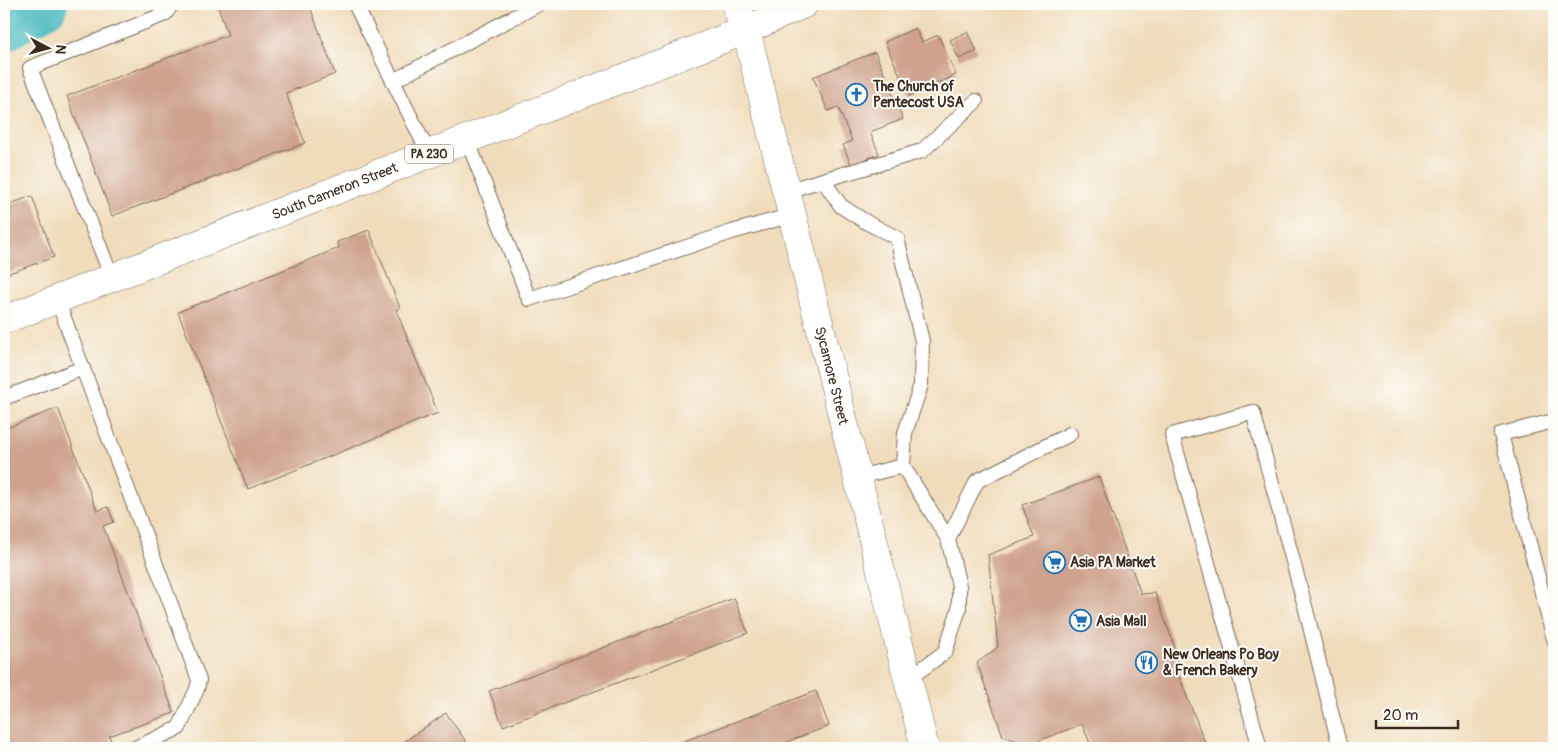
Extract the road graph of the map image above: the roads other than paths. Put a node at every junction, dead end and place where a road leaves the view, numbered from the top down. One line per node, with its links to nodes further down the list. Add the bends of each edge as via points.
1 (172, 4): 13 (lane, via 165,14 30,68)
2 (355, 4): 7 (lane)
3 (539, 4): 7 (lane)
4 (736, 4): 6 (main road, Sycamore Street)
5 (804, 4): 6 (main road, South Cameron Street / PA 230)
6 (746, 30): 9 (main road, South Cameron Street / PA 230); 12 (main road, Sycamore Street)
7 (393, 81): 10 (lane)
8 (976, 101): 11 (lane, via 922,151)
9 (467, 139): 10 (main road, South Cameron Street / PA 230); 12 (lane, via 529,299 732,232)
10 (429, 154): 13 (main road, South Cameron Street / PA 230)
11 (822, 180): 12 (lane); 20 (lane, via 841,206 897,238 922,342 921,385 905,433)
12 (789, 203): 21 (main road, Sycamore Street)
13 (112, 278): 14 (main road, South Cameron Street / PA 230)
14 (57, 300): 15 (main road, South Cameron Street / PA 230); 16 (lane)
15 (4, 320)
16 (83, 368): 17 (lane); 25 (lane, via 199,680 179,728)
17 (4, 398)
18 (1554, 421): 23 (lane, via 1501,434)
19 (1070, 434): 22 (lane, via 977,481)
20 (903, 466): 21 (lane); 22 (lane)
21 (858, 477): 24 (main road, Sycamore Street)
22 (948, 539): 24 (lane, via 959,586 959,609 954,627 945,652)
23 (1554, 639)
24 (908, 679): 26 (main road, Sycamore Street)
25 (135, 748)
26 (925, 748)
27 (1260, 748): 28 (lane, via 1172,435 1253,412)
28 (1340, 748)

